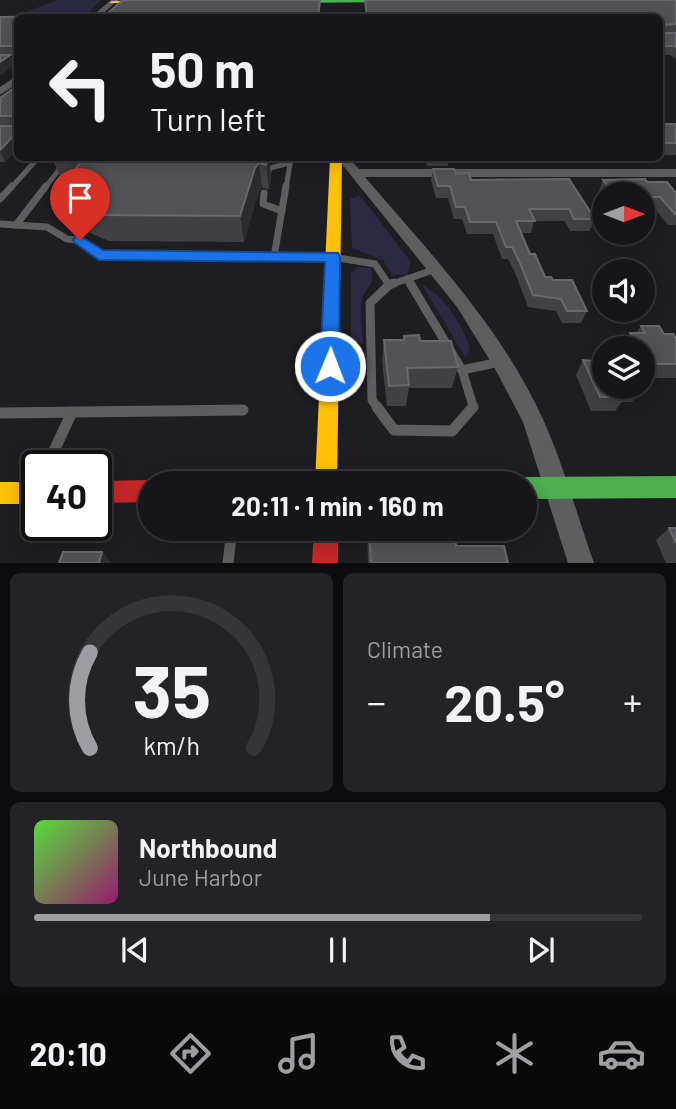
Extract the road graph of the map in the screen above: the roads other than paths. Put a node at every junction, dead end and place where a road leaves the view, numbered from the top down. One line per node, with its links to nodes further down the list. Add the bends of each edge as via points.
1 (114, 1): 2 (street); 6 (street)
2 (162, 2)
3 (280, 2): 5 (street)
4 (405, 2): 5 (street)
5 (341, 7)
6 (98, 14)
7 (14, 81): 8 (street)
8 (0, 92)
9 (35, 161): 19 (lane)
10 (66, 161): 22 (lane)
11 (288, 161): 17 (lane, via 270,168)
12 (290, 161): 20 (lane)
13 (336, 161): 24 (street)
14 (347, 161): 15 (street)
15 (357, 173): 16 (street); 25 (street)
16 (676, 173)
17 (268, 174)
18 (264, 193): 20 (lane, via 263,204)
19 (0, 199)
20 (282, 211): 23 (lane)
21 (0, 224): 22 (lane)
22 (16, 225): 23 (lane, via 47,227 67,239 80,240 99,255)
23 (274, 257): 24 (lane)
24 (332, 257): 27 (lane, via 375,264); 34 (street)
25 (436, 269): 26 (lane); 28 (street)
26 (407, 279): 27 (lane); 29 (lane)
27 (389, 285): 29 (lane, via 370,303 372,400 394,430 452,431 473,406)
28 (501, 362): 29 (lane); 37 (street, via 533,420)
29 (462, 370)
30 (243, 410): 32 (lane)
31 (0, 412): 32 (lane)
32 (72, 412): 33 (lane)
33 (54, 450)
34 (327, 471)
35 (676, 487): 37 (street)
36 (537, 488): 37 (street)
37 (558, 488): 46 (street)
38 (138, 491): 40 (street)
39 (21, 492): 41 (street)
40 (112, 492)
41 (0, 493)
42 (231, 541): 44 (lane)
43 (326, 541): 45 (street)
44 (228, 563)
45 (325, 563)
46 (581, 563)

